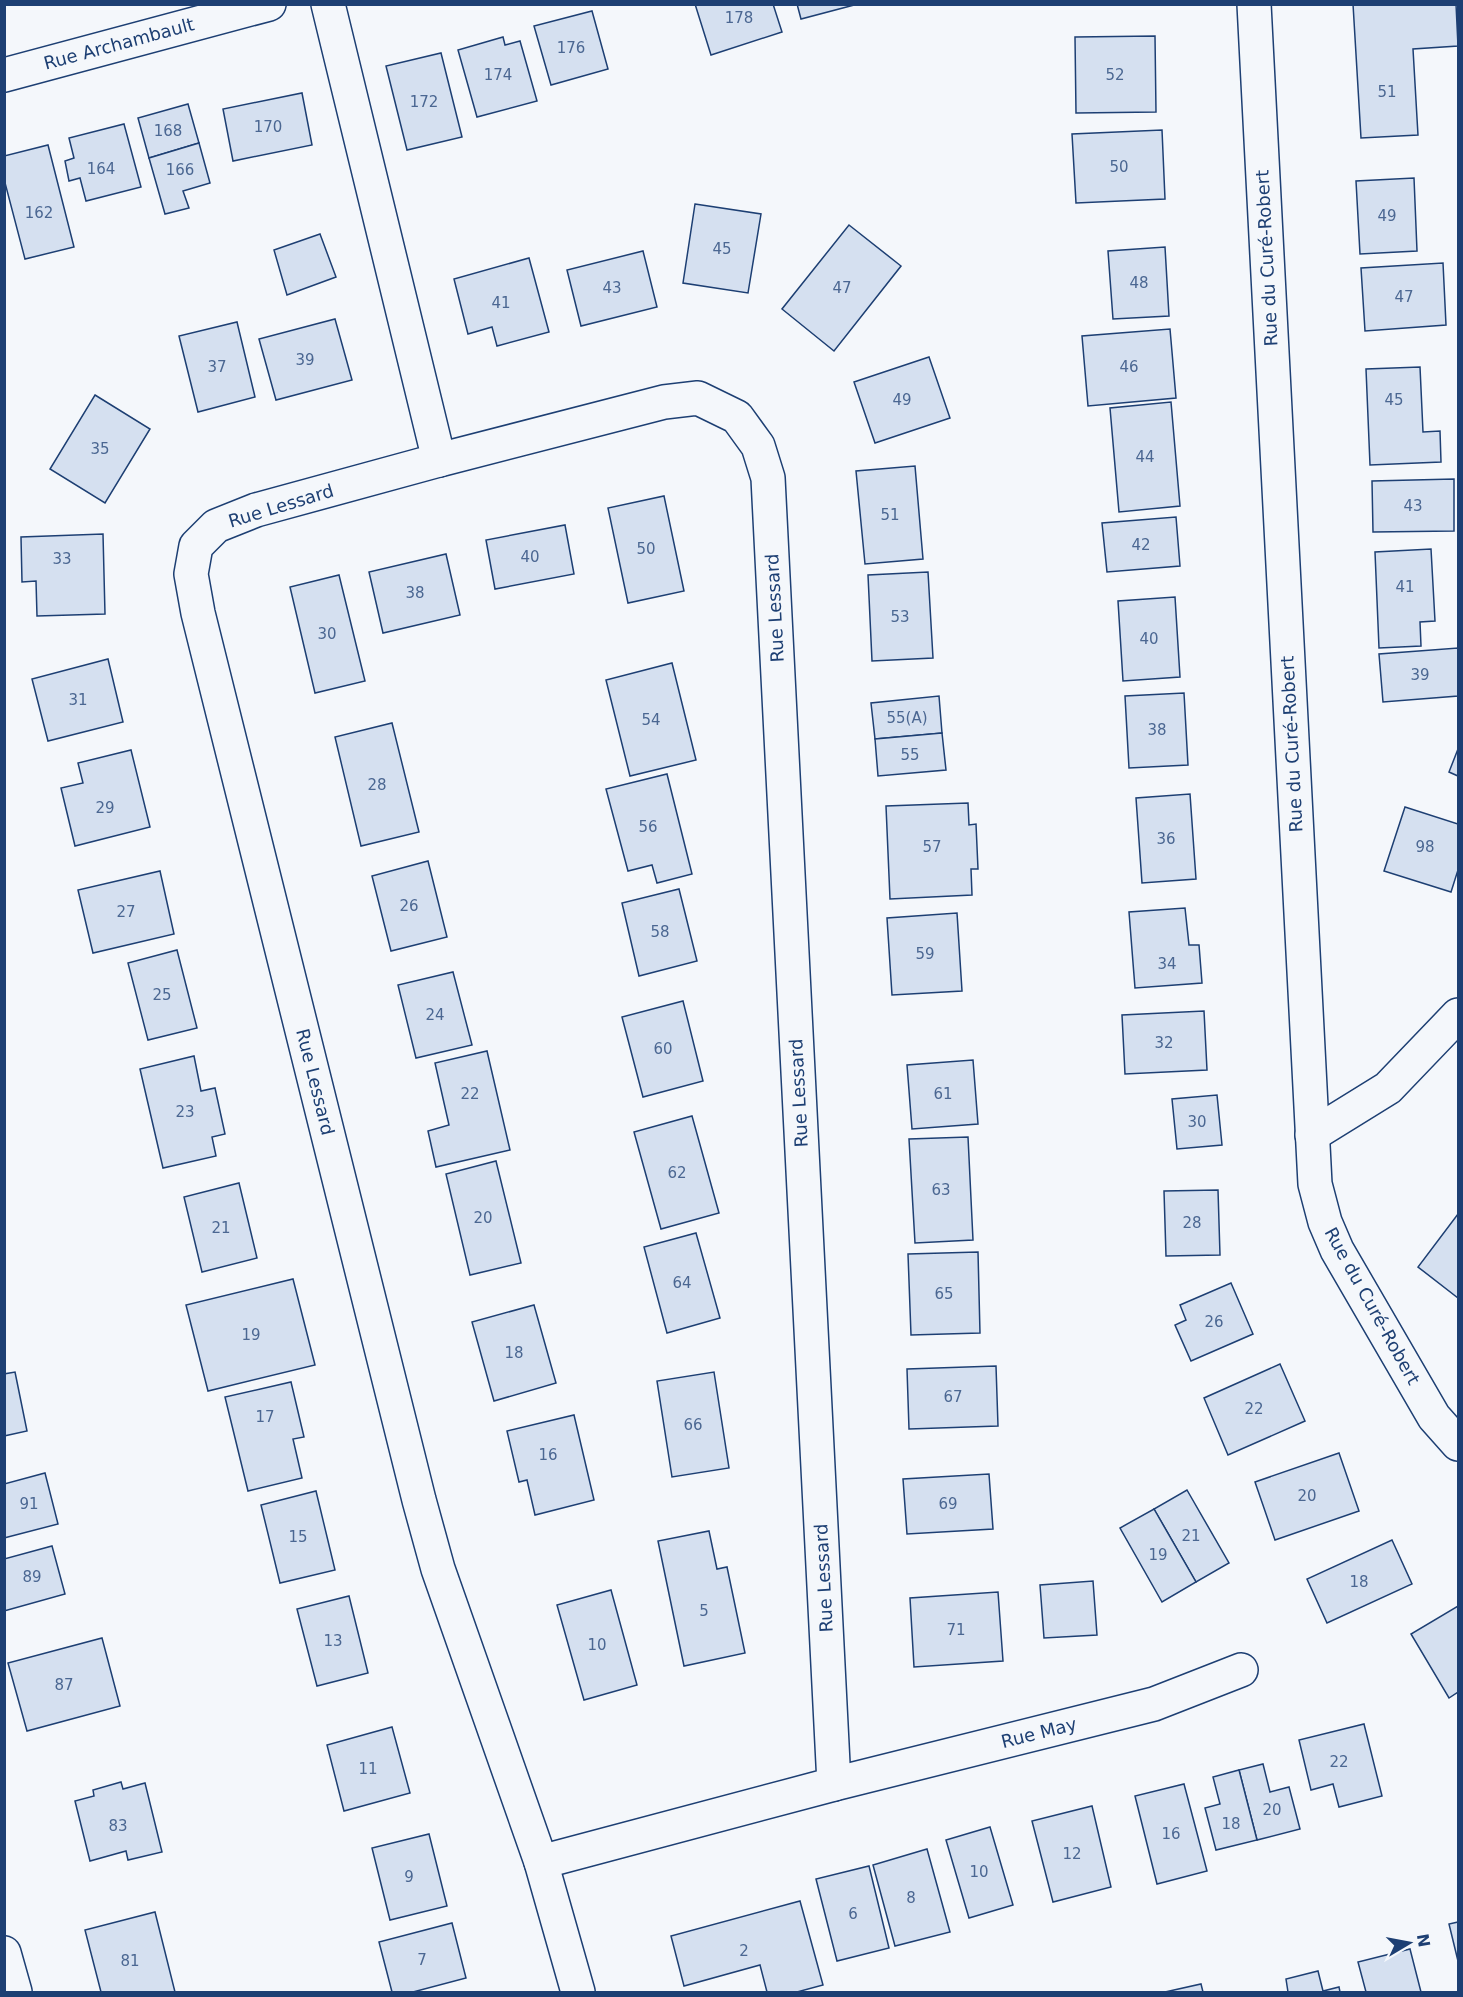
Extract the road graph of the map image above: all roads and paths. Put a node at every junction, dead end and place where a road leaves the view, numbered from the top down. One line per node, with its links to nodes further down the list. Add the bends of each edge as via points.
1 (269, 4): 4 (street, Rue Archambault)
2 (327, 4): 5 (street)
3 (1254, 4): 7 (street, Rue du Curé-Robert)
4 (4, 75)
5 (439, 460): 10 (street, Rue Lessard, via 664,402 698,398 737,417 758,446 768,478); 11 (street, Rue Lessard, via 256,510 216,526 196,546 191,574 419,1500 438,1569)
6 (1458, 1015): 7 (street, via 1388,1088)
7 (1312, 1135): 8 (street, Rue du Curé-Robert, via 1315,1184 1337,1250 1434,1417)
8 (1458, 1444)
9 (1241, 1670): 10 (street, Rue May, via 1154,1704)
10 (834, 1784): 11 (street)
11 (541, 1862): 14 (street, Rue Lessard)
12 (4, 1953): 13 (street)
13 (14, 1992)
14 (578, 1992)

